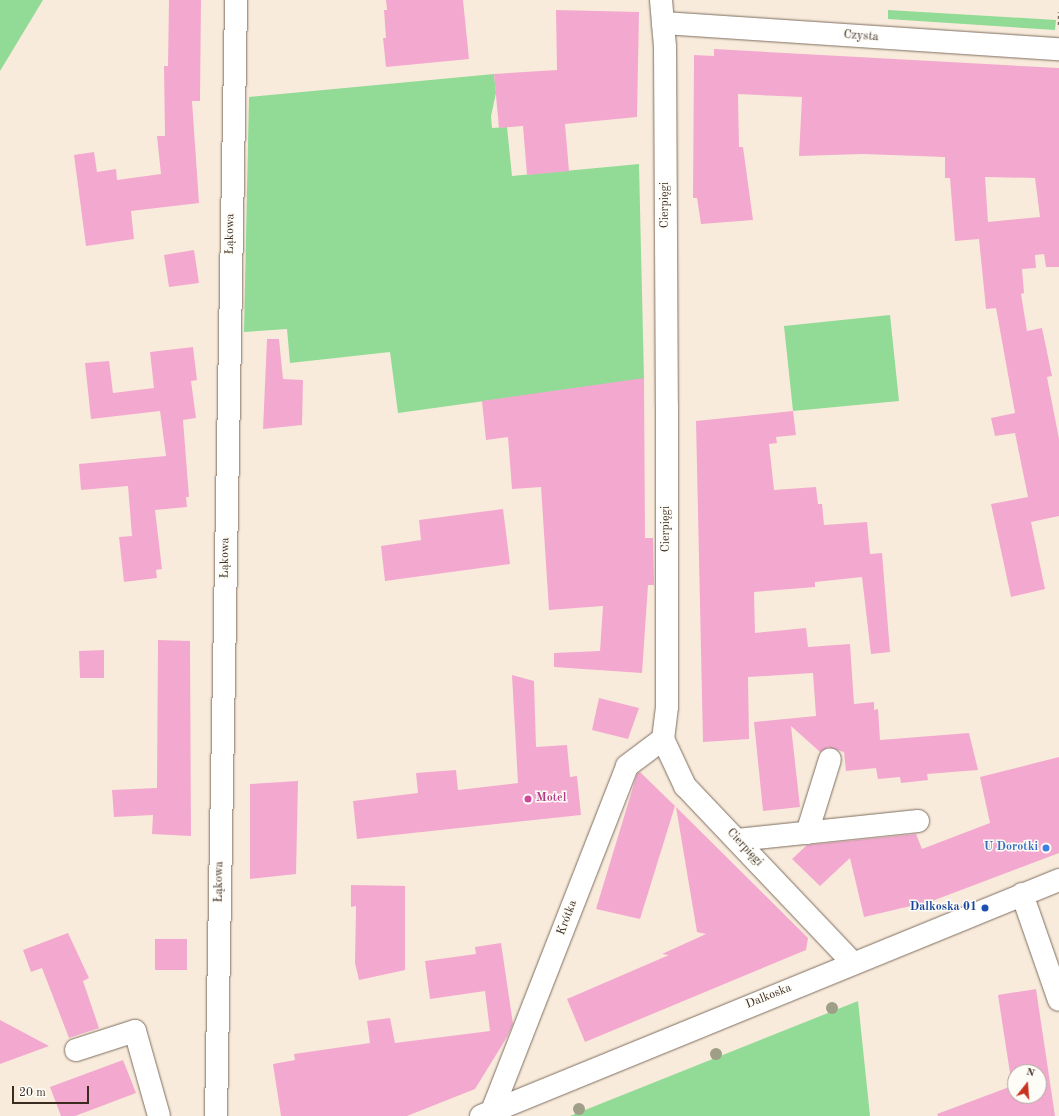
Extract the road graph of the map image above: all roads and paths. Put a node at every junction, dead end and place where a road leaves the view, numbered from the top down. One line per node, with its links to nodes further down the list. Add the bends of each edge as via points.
1 (236, 0): 18 (street, Łąkowa)
2 (661, 0): 4 (street, Cierpięgi)
3 (674, 0): 4 (street)
4 (663, 23): 5 (street, Czysta); 6 (street, Cierpięgi, via 667,706)
5 (1059, 49)
6 (663, 739): 10 (street, Cierpięgi, via 685,786); 16 (street, Krótka, via 627,766)
7 (830, 759): 9 (street)
8 (918, 821): 9 (street)
9 (807, 833): 10 (street)
10 (737, 840): 13 (street, Cierpięgi)
11 (1059, 880): 12 (street, Dalkoska)
12 (1022, 894): 13 (street, Dalkoska); 14 (street)
13 (852, 962): 16 (street, Dalkoska)
14 (1059, 1000)
15 (76, 1050): 17 (street, via 135,1031)
16 (487, 1114)
17 (159, 1116)
18 (216, 1116)

